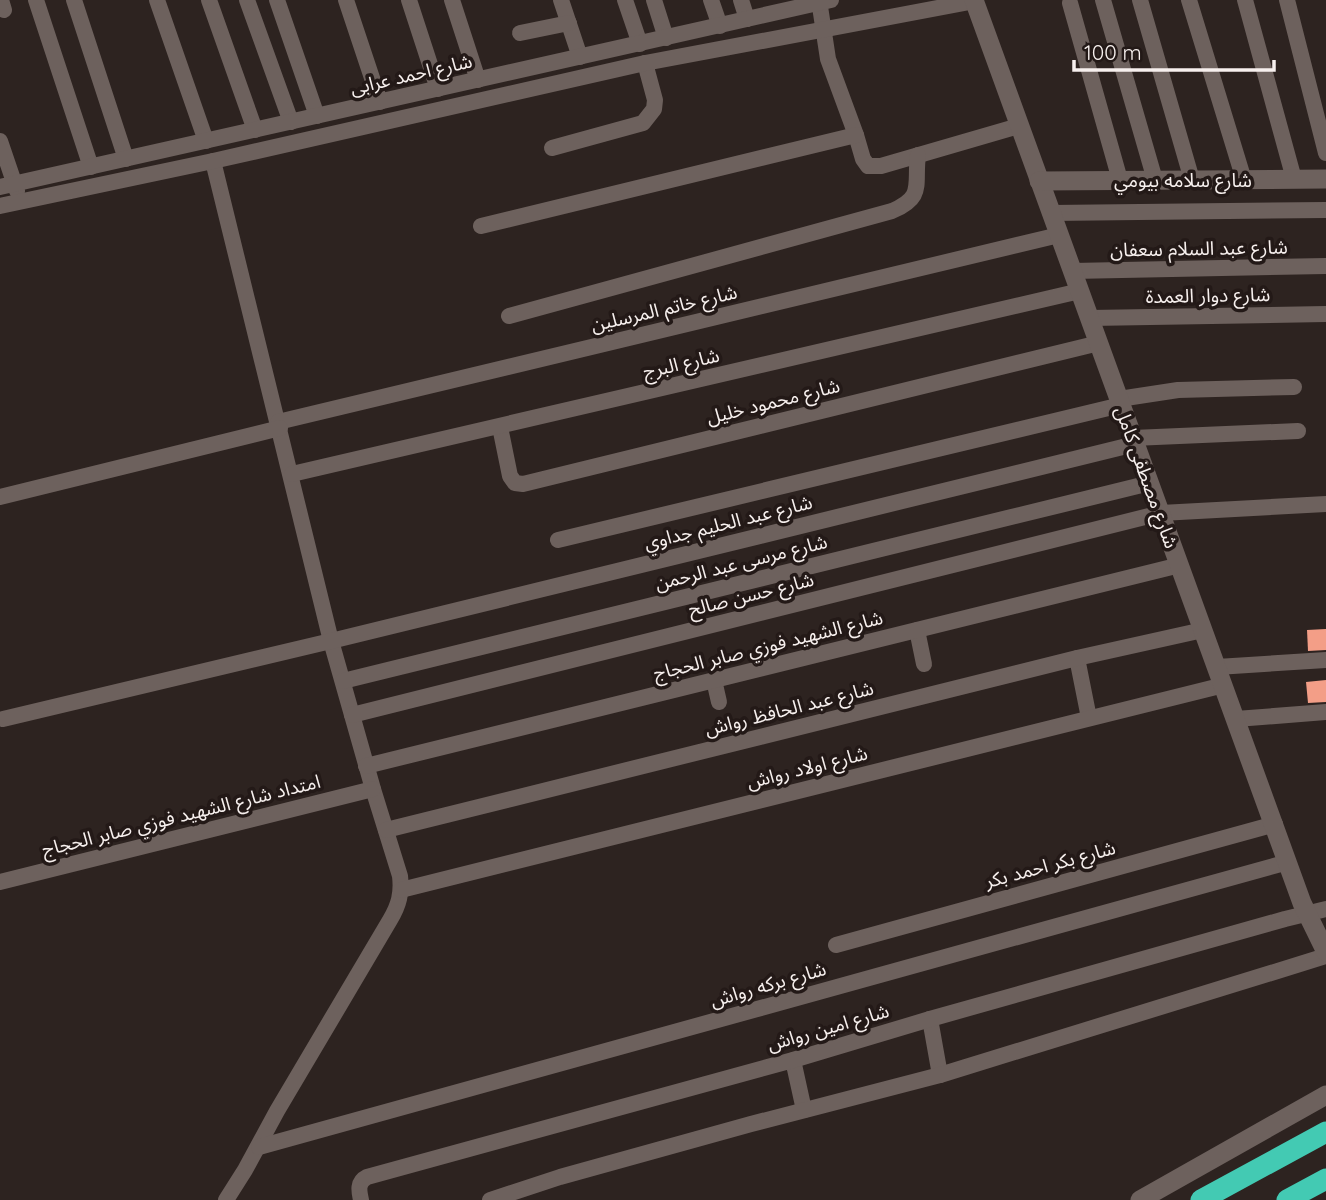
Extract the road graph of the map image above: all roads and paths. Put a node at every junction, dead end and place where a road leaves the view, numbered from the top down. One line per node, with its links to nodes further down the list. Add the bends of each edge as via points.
1 (37, 0): 48 (street)
2 (74, 0): 46 (street)
3 (157, 0): 42 (street)
4 (209, 0): 39 (street)
5 (247, 0): 37 (street)
6 (276, 0): 36 (street)
7 (346, 0): 35 (street)
8 (409, 0): 34 (street)
9 (452, 0): 33 (street)
10 (561, 0): 25 (street)
11 (625, 0): 30 (street)
12 (654, 0): 29 (street)
13 (711, 0): 26 (street)
14 (741, 0): 24 (street)
15 (1103, 0): 53 (street)
16 (1140, 0): 54 (street)
17 (1189, 0): 55 (street)
18 (1245, 0): 49 (street)
19 (1287, 0): 44 (street)
20 (823, 1): 23 (street, شارع احمد عرابى); 27 (street)
21 (975, 1): 27 (street); 38 (street, شارع مصطفى كامل)
22 (1070, 3): 52 (street)
23 (777, 6): 24 (street, شارع احمد عرابى)
24 (747, 19): 26 (street, شارع احمد عرابى)
25 (569, 23): 28 (street); 31 (street)
26 (720, 26): 29 (street, شارع احمد عرابى)
27 (822, 30): 32 (street); 40 (street)
28 (520, 33)
29 (666, 37): 30 (street, شارع احمد عرابى)
30 (640, 44): 31 (street, شارع احمد عرابى)
31 (580, 57): 33 (street, شارع احمد عرابى)
32 (645, 63): 43 (street, via 655,100 643,123); 47 (street)
33 (478, 80): 34 (street, شارع احمد عرابى)
34 (438, 89): 35 (street, شارع احمد عرابى)
35 (380, 102): 36 (street, شارع احمد عرابى)
36 (317, 116): 37 (street, شارع احمد عرابى)
37 (291, 122): 39 (street, شارع احمد عرابى)
38 (1019, 126): 45 (street); 51 (street, شارع مصطفى كامل)
39 (254, 130): 42 (street, شارع احمد عرابى)
40 (856, 135): 45 (street, via 868,166); 61 (street)
41 (0, 141): 56 (street)
42 (206, 141): 46 (street, شارع احمد عرابى)
43 (552, 148)
44 (1326, 153)
45 (918, 155): 67 (street, via 915,193 911,201 892,211)
46 (126, 159): 48 (street, شارع احمد عرابى)
47 (213, 161): 57 (street); 72 (street)
48 (91, 167): 56 (street, شارع احمد عرابى)
49 (1294, 179): 50 (street, شارع سلامه بيومي); 55 (street, شارع سلامه بيومي)
50 (1326, 179)
51 (1039, 180): 52 (street, شارع سلامه بيومي); 60 (street, شارع مصطفى كامل)
52 (1120, 180): 53 (street, شارع سلامه بيومي)
53 (1155, 180): 54 (street, شارع سلامه بيومي)
54 (1192, 180): 55 (street, شارع سلامه بيومي)
55 (1244, 180)
56 (7, 186): 57 (street)
57 (20, 202): 58 (street)
58 (0, 206)
59 (1326, 210): 60 (street)
60 (1051, 213): 62 (street, شارع مصطفى كامل)
61 (481, 226)
62 (1059, 236): 64 (street, شارع مصطفى كامل); 72 (street, شارع خاتم المرسلين)
63 (1326, 267): 64 (street, شارع عبد السلام سعفان)
64 (1072, 271): 65 (street, شارع مصطفى كامل)
65 (1080, 292): 68 (street, شارع مصطفى كامل); 73 (street, شارع البرج)
66 (1326, 314): 68 (street, شارع دوار العمدة)
67 (509, 316)
68 (1090, 318): 69 (street, شارع مصطفى كامل)
69 (1099, 343): 71 (street, شارع مصطفى كامل); 73 (street, شارع محمود خليل, via 523,484 510,476)
70 (1294, 387): 71 (street, via 1178,390)
71 (1120, 402): 75 (street, شارع مصطفى كامل); 81 (street)
72 (279, 425): 76 (street); 78 (street, شارع خاتم المرسلين)
73 (500, 426): 76 (street, شارع البرج)
74 (1298, 431): 75 (street, شارع عبد الحليم جداوي)
75 (1134, 441): 77 (street, شارع مصطفى كامل); 85 (street, شارع عبد الحليم جداوي)
76 (292, 474): 85 (street)
77 (1150, 483): 80 (street, شارع مصطفى كامل); 91 (street, شارع مرسى عبد الرحمن)
78 (0, 497)
79 (1326, 505): 80 (street, شارع حسن صالح)
80 (1161, 513): 82 (street, شارع مصطفى كامل); 94 (street, شارع حسن صالح)
81 (558, 540)
82 (1180, 565): 83 (street, شارع الشهيد فوزي صابر الحجاج); 84 (street, شارع مصطفى كامل)
83 (918, 629): 88 (street); 90 (street, شارع الشهيد فوزي صابر الحجاج)
84 (1203, 630): 86 (street, شارع عبد الحافظ رواش); 89 (street, شارع مصطفى كامل)
85 (331, 641): 91 (street); 96 (street, شارع عبد الحليم جداوي)
86 (1077, 658): 95 (street); 101 (street, شارع عبد الحافظ رواش)
87 (1326, 660): 89 (street, شارع اولاد رواش)
88 (924, 664)
89 (1220, 676): 95 (street, شارع اولاد رواش); 97 (street, شارع مصطفى كامل)
90 (714, 680): 92 (street); 98 (street, شارع الشهيد فوزي صابر الحجاج)
91 (343, 681): 94 (street)
92 (719, 702)
93 (1326, 712): 97 (street)
94 (352, 715): 98 (street)
95 (1089, 718): 104 (street, شارع اولاد رواش)
96 (3, 719)
97 (1236, 719): 100 (street, شارع مصطفى كامل)
98 (366, 766): 99 (street)
99 (373, 789): 101 (street); 103 (street, امتداد شارع الشهيد فوزي صابر الحجاج)
100 (1275, 824): 102 (street, شارع مصطفى كامل); 107 (street, شارع بكر احمد بكر)
101 (386, 830): 104 (street)
102 (1288, 862): 106 (street, شارع مصطفى كامل); 115 (street, شارع بركه رواش)
103 (0, 882)
104 (401, 890): 115 (street, via 396,911)
105 (1326, 909): 106 (street, شارع امين رواش)
106 (1306, 913): 108 (street, شارع مصطفى كامل); 109 (street, شارع امين رواش)
107 (836, 945)
108 (1326, 954): 111 (street)
109 (930, 1019): 110 (street, شارع امين رواش); 111 (street)
110 (793, 1059): 113 (street); 118 (street, شارع امين رواش, via 367,1177 359,1186)
111 (940, 1076): 113 (street)
112 (1326, 1095): 120 (street)
113 (804, 1110): 119 (street)
114 (1326, 1132): 121 (highway)
115 (259, 1147): 117 (street)
116 (1326, 1179): 122 (highway)
117 (226, 1200)
118 (361, 1200)
119 (490, 1200)
120 (1140, 1200)
121 (1201, 1200)
122 (1287, 1200)

